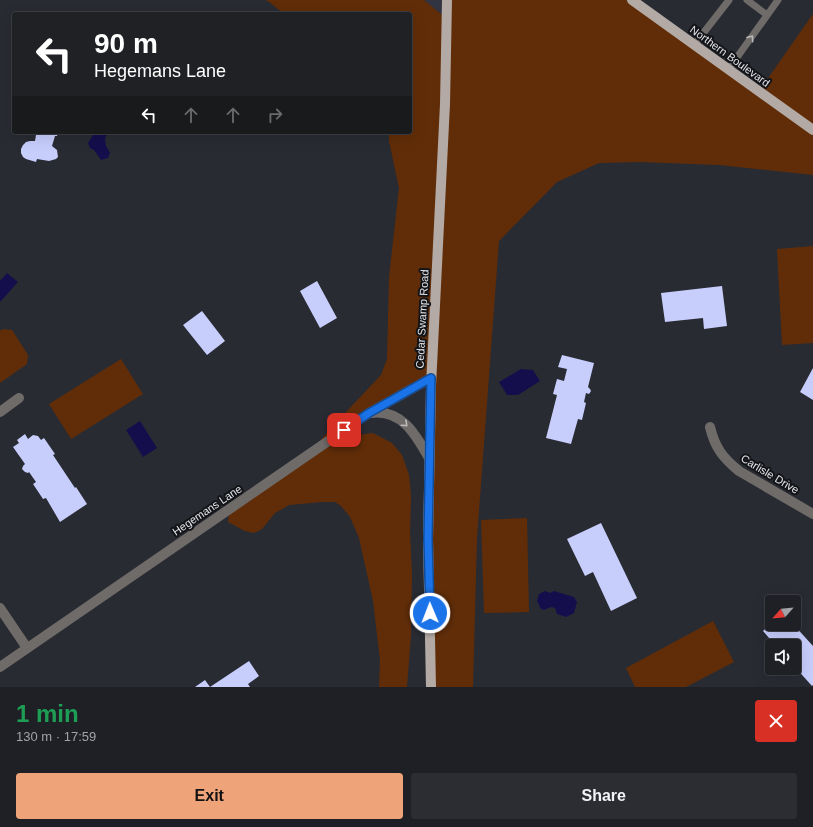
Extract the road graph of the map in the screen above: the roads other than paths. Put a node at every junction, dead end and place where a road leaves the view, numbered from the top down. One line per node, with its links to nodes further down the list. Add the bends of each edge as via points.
1 (447, 0): 10 (main road, Cedar Swamp Road)
2 (632, 0): 7 (main road, Northern Boulevard)
3 (729, 0): 7 (lane)
4 (747, 0): 6 (lane)
5 (778, 0): 6 (lane)
6 (768, 15): 8 (lane, one-way to 6)
7 (694, 45): 8 (main road, Northern Boulevard)
8 (728, 70): 9 (main road, Northern Boulevard)
9 (813, 130)
10 (431, 378): 13 (street, Hegemans Lane); 15 (main road, Cedar Swamp Road)
11 (19, 398): 12 (street)
12 (0, 412)
13 (369, 413): 15 (street, one-way to 15, via 390,414 402,421 413,432); 18 (street, Hegemans Lane)
14 (710, 427): 16 (street, Carlisle Drive, via 717,448 733,466)
15 (430, 458): 20 (main road, Cedar Swamp Road, via 428,539)
16 (813, 514)
17 (0, 608): 18 (street)
18 (28, 648): 19 (street, Hegemans Lane)
19 (0, 667)
20 (431, 687)

